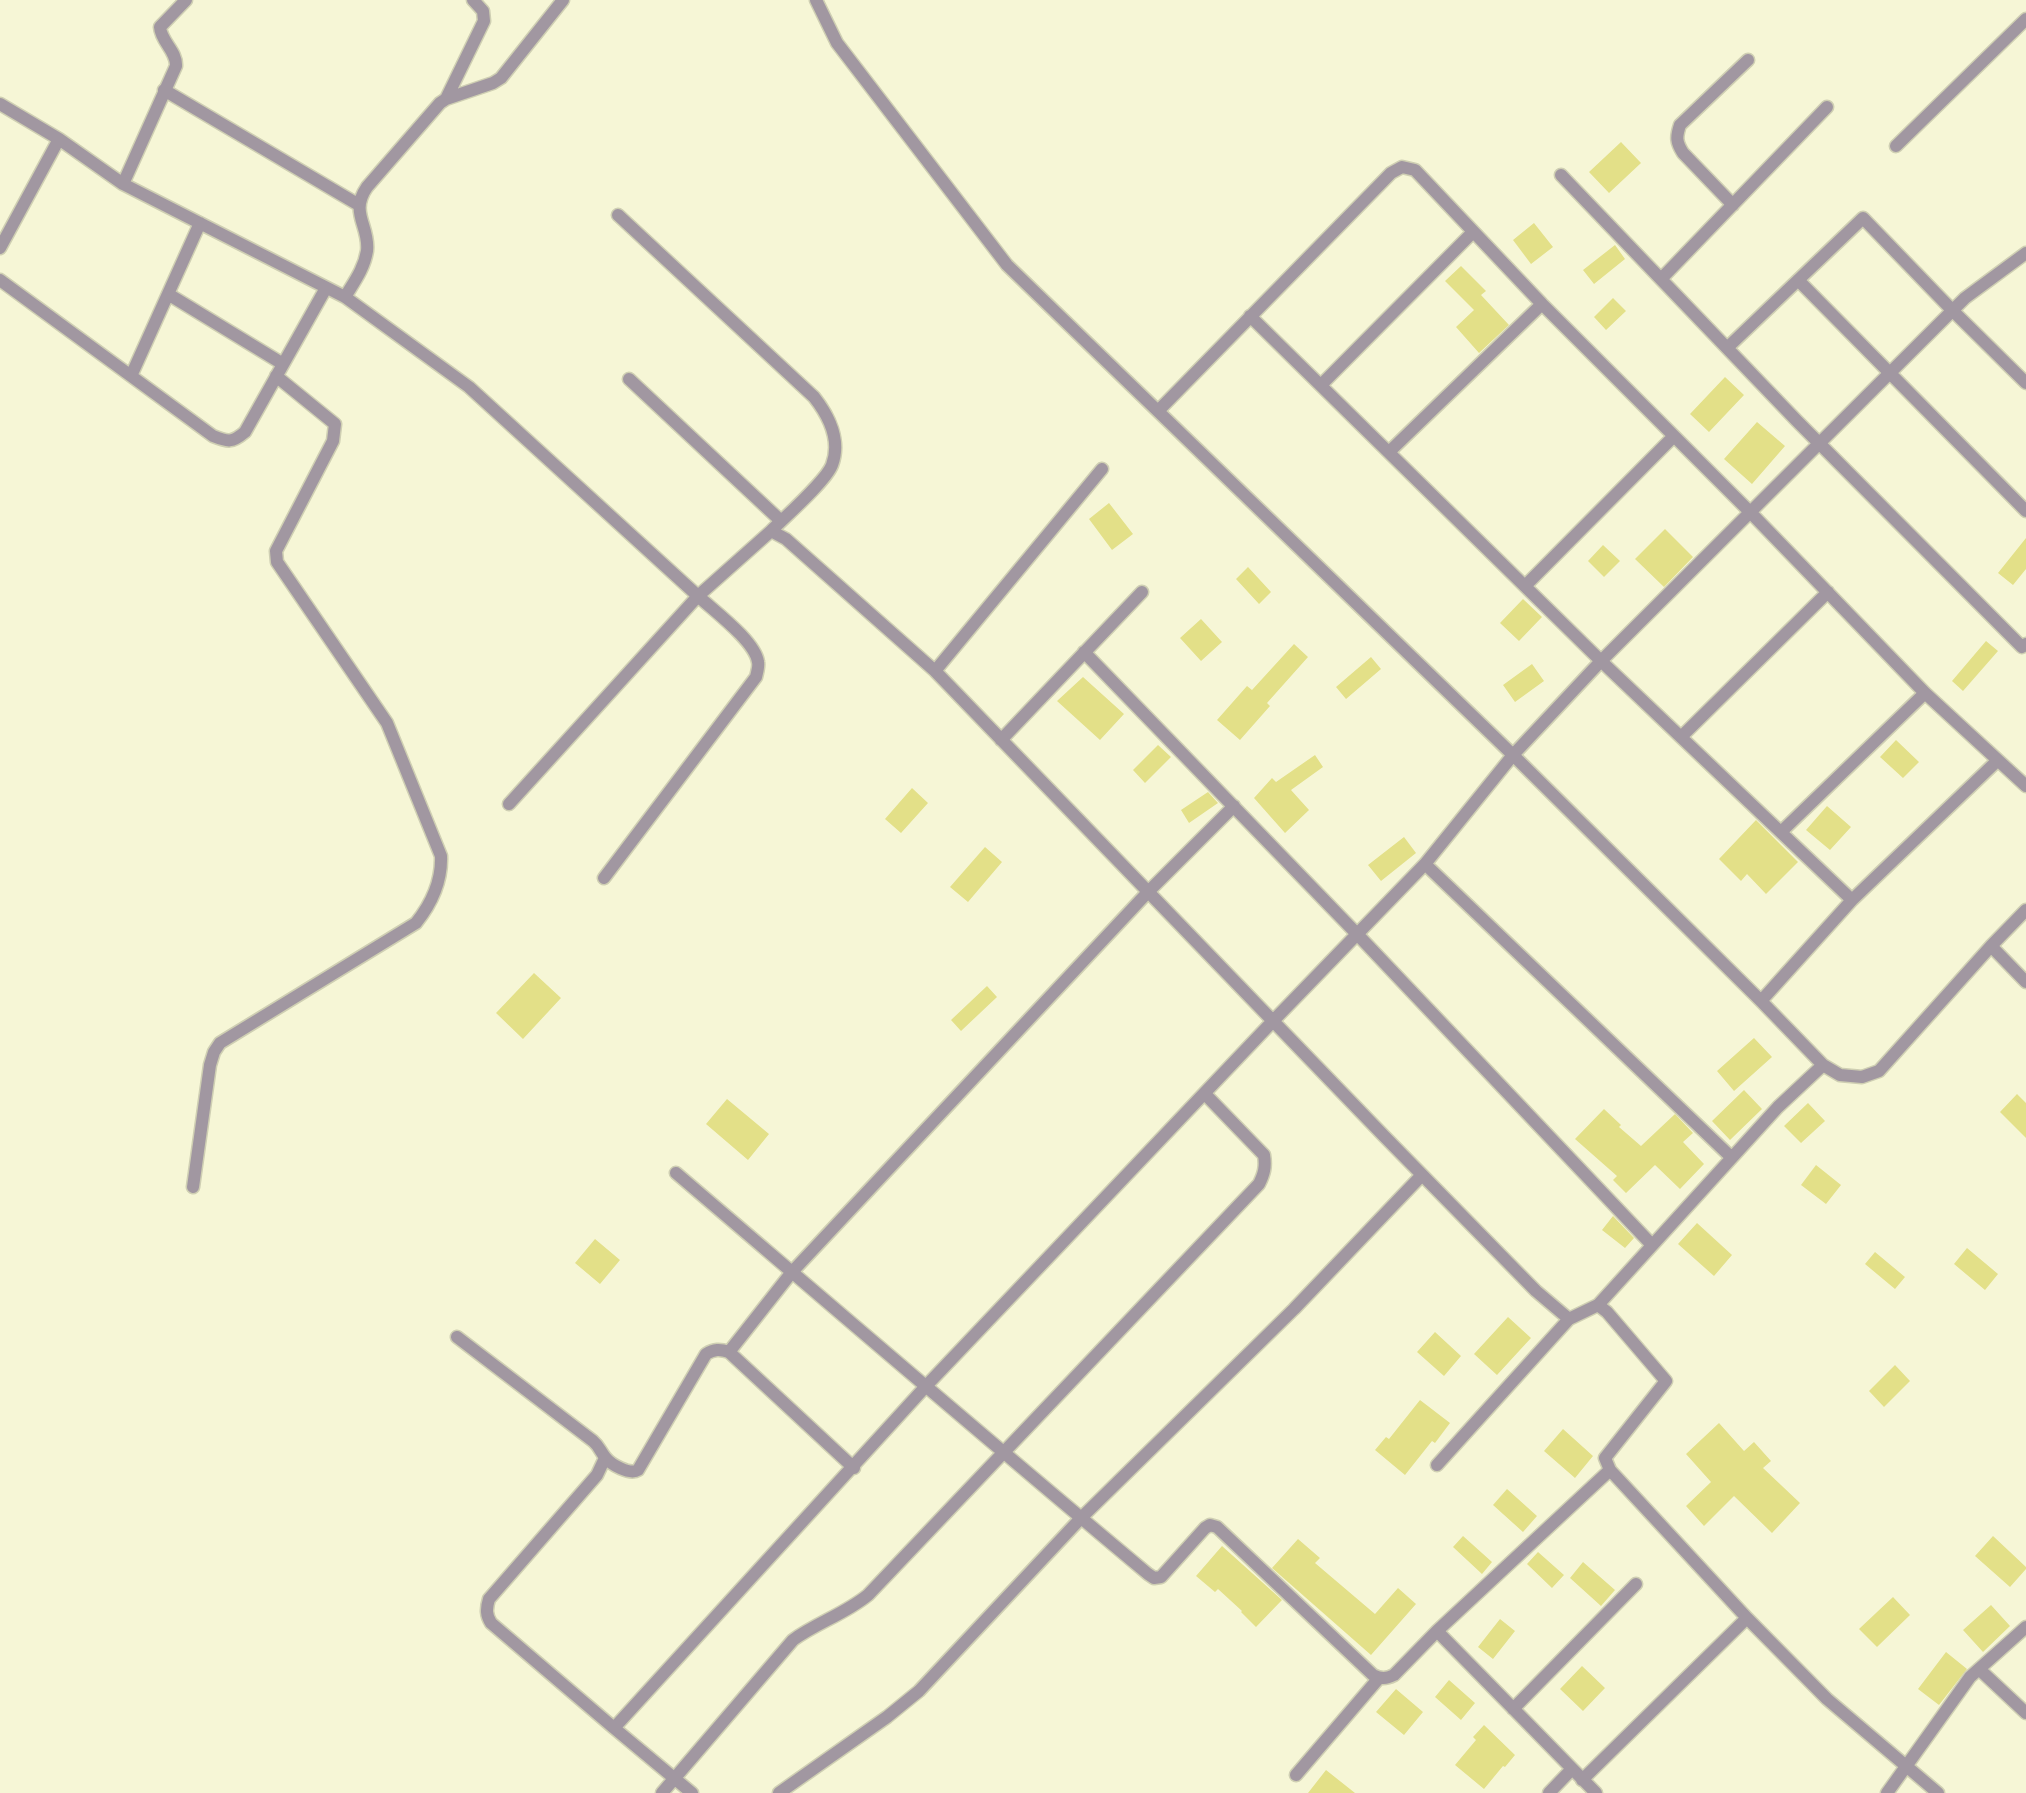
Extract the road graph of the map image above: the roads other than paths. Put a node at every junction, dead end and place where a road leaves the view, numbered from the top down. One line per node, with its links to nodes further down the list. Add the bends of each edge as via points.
1 (186, 0): 7 (street, via 160,27 162,38 176,60)
2 (473, 0): 8 (street, via 483,11 484,21)
3 (563, 0): 8 (street, via 501,78)
4 (816, 0): 39 (street, via 837,43 1007,265)
5 (2026, 18): 12 (street)
6 (1748, 60): 16 (street, via 1680,125 1676,135 1683,153)
7 (164, 90): 14 (street); 15 (street)
8 (446, 99): 15 (street, via 368,187)
9 (0, 104): 11 (street)
10 (1826, 107): 16 (street)
11 (58, 138): 14 (street); 20 (street)
12 (1896, 146)
13 (1561, 175): 22 (street)
14 (123, 184): 18 (street)
15 (359, 205): 27 (street, via 367,249 363,267)
16 (1733, 205): 22 (street)
17 (618, 215): 46 (street, via 814,398 831,423 832,466)
18 (200, 224): 25 (street); 26 (street)
19 (1473, 232): 28 (street); 30 (street, via 1415,170 1402,167 1391,173); 38 (street)
20 (0, 248)
21 (2026, 253): 29 (street)
22 (1661, 279): 31 (street)
23 (0, 280): 34 (street)
24 (1798, 280): 29 (street, via 1863,218); 31 (street); 33 (street)
25 (326, 288): 27 (street); 32 (street)
26 (168, 294): 32 (street); 34 (street)
27 (345, 297): 51 (street, via 469,387)
28 (1542, 304): 40 (street); 42 (street)
29 (1952, 311): 33 (street); 37 (street)
30 (1250, 316): 38 (street); 39 (street)
31 (1727, 348): 41 (street)
32 (283, 364): 35 (street)
33 (1890, 374): 41 (street); 44 (street)
34 (131, 376): 35 (street, via 224,441 235,440 245,432)
35 (276, 376): 80 (street, via 335,424 333,441 276,551 278,562 387,723 441,856 441,872 427,909 416,923 220,1043 210,1065)
36 (629, 379): 46 (street)
37 (2026, 383)
38 (1321, 385): 42 (street)
39 (1159, 410): 59 (street)
40 (1674, 436): 45 (street); 48 (street)
41 (1820, 444): 45 (street); 52 (street, via 2022,647)
42 (1389, 452): 48 (street)
43 (1102, 469): 55 (street)
44 (2026, 511)
45 (1751, 513): 50 (street); 54 (street)
46 (781, 521): 47 (street)
47 (771, 531): 51 (street); 55 (street, via 786,539)
48 (1525, 586): 54 (street)
49 (1142, 592): 53 (street)
50 (1828, 592): 56 (street); 57 (street)
51 (698, 596): 62 (street); 66 (street, via 752,649 758,662 756,677)
52 (2026, 644)
53 (1084, 652): 58 (street); 63 (street)
54 (1601, 661): 57 (street); 59 (street)
55 (935, 671): 58 (street)
56 (1925, 693): 60 (street); 64 (street)
57 (1681, 736): 64 (street)
58 (1001, 740): 67 (street)
59 (1513, 755): 65 (street); 73 (street)
60 (1997, 761): 61 (street); 68 (street)
61 (2026, 786)
62 (509, 804)
63 (1234, 806): 67 (street); 70 (street)
64 (1781, 832): 68 (street)
65 (1425, 864): 70 (street); 77 (street)
66 (604, 878)
67 (1148, 892): 74 (street); 82 (street)
68 (1852, 900): 73 (street)
69 (2026, 910): 71 (street)
70 (1357, 934): 74 (street); 81 (street)
71 (1990, 946): 72 (street); 75 (street, via 1878,1071 1862,1077 1840,1075)
72 (2026, 982)
73 (1761, 1001): 75 (street)
74 (1273, 1021): 76 (street); 79 (street)
75 (1823, 1065): 77 (street)
76 (1205, 1094): 87 (street); 88 (street, via 1264,1155 1266,1164 1259,1184)
77 (1731, 1157): 81 (street)
78 (676, 1173): 82 (street)
79 (1422, 1175): 84 (street, via 1536,1291); 93 (street, via 1294,1309)
80 (193, 1187)
81 (1652, 1245): 83 (street)
82 (792, 1272): 86 (street); 87 (street)
83 (1598, 1304): 84 (street); 92 (street, via 1666,1381 1605,1458)
84 (1569, 1319): 90 (street)
85 (457, 1336): 89 (street, via 592,1440)
86 (729, 1352): 89 (street, via 712,1350 706,1354 638,1470 628,1472); 91 (street)
87 (927, 1385): 88 (street); 91 (street)
88 (1002, 1452): 93 (street); 106 (street, via 868,1595 793,1640)
89 (605, 1458): 102 (street, via 597,1475 489,1599 486,1607 491,1623)
90 (1436, 1465)
91 (854, 1468): 102 (street)
92 (1610, 1470): 95 (street); 97 (street)
93 (1081, 1518): 99 (street, via 1154,1578 1165,1574 1205,1528 1210,1525 1217,1527); 110 (street, via 908,1700)
94 (1636, 1584): 100 (street)
95 (1747, 1618): 103 (street, via 1828,1699); 107 (street)
96 (2026, 1627): 98 (street)
97 (1437, 1631): 99 (street, via 1394,1675); 100 (street)
98 (1979, 1668): 101 (street); 103 (street)
99 (1379, 1678): 105 (street)
100 (1513, 1709): 104 (street)
101 (2026, 1713)
102 (614, 1728): 106 (street)
103 (1907, 1766): 113 (street); 114 (street)
104 (1572, 1769): 107 (street); 111 (street)
105 (1296, 1775)
106 (674, 1780): 108 (street); 109 (street)
107 (1582, 1780): 112 (street)
108 (662, 1793)
109 (692, 1793)
110 (779, 1793)
111 (1549, 1793)
112 (1596, 1793)
113 (1887, 1793)
114 (1938, 1793)

